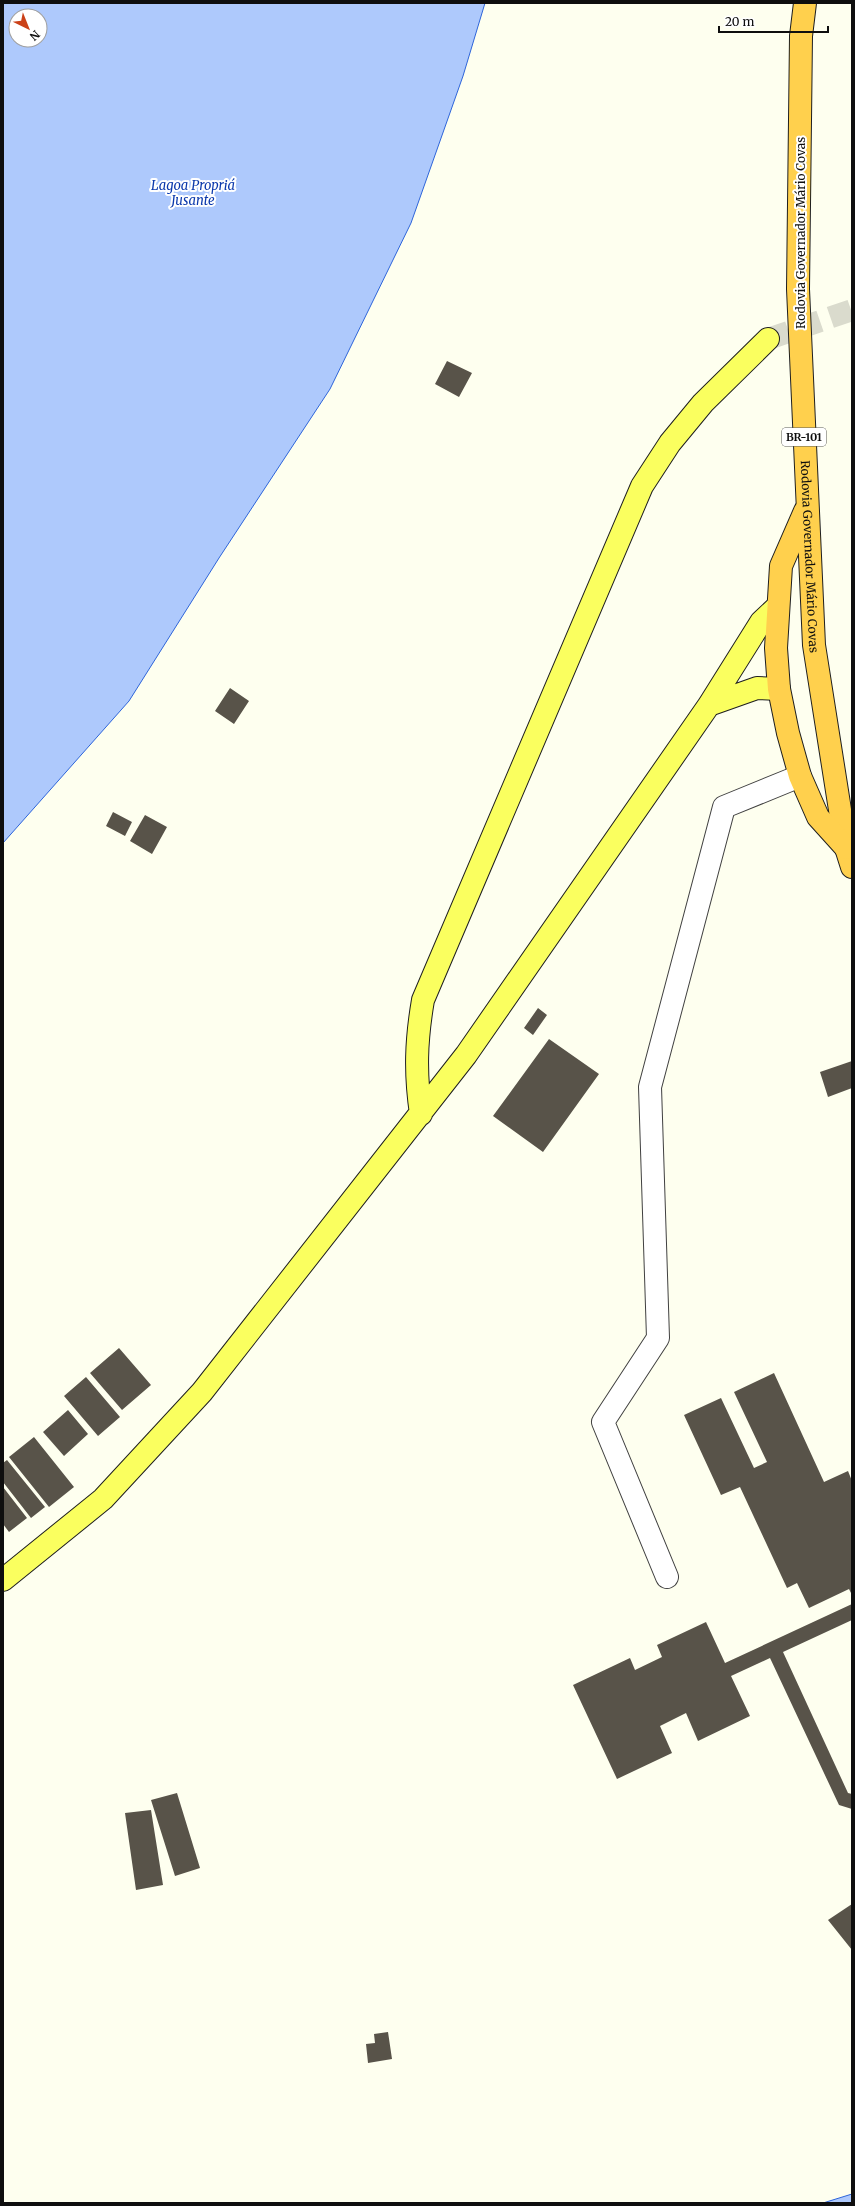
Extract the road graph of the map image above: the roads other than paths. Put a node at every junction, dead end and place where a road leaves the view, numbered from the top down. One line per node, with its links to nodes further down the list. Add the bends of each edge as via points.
1 (805, 3): 3 (highway, Rodovia Governador Mário Covas / BR-101, via 801,36 798,289)
2 (768, 339): 9 (main road, via 703,403 670,443 642,486 424,1000 416,1063)
3 (807, 506): 4 (highway, via 781,566); 8 (highway, Rodovia Governador Mário Covas / BR-101, via 814,645)
4 (777, 607): 5 (highway, via 776,648); 6 (main road, via 761,622)
5 (779, 688): 6 (main road, via 757,688); 7 (highway)
6 (709, 705): 9 (main road, via 466,1056)
7 (800, 776): 8 (highway, via 818,817); 10 (lane, via 724,807 650,1087 658,1338 603,1422)
8 (849, 858)
9 (421, 1114): 11 (main road, via 202,1392 103,1499)
10 (667, 1577)
11 (3, 1580)

